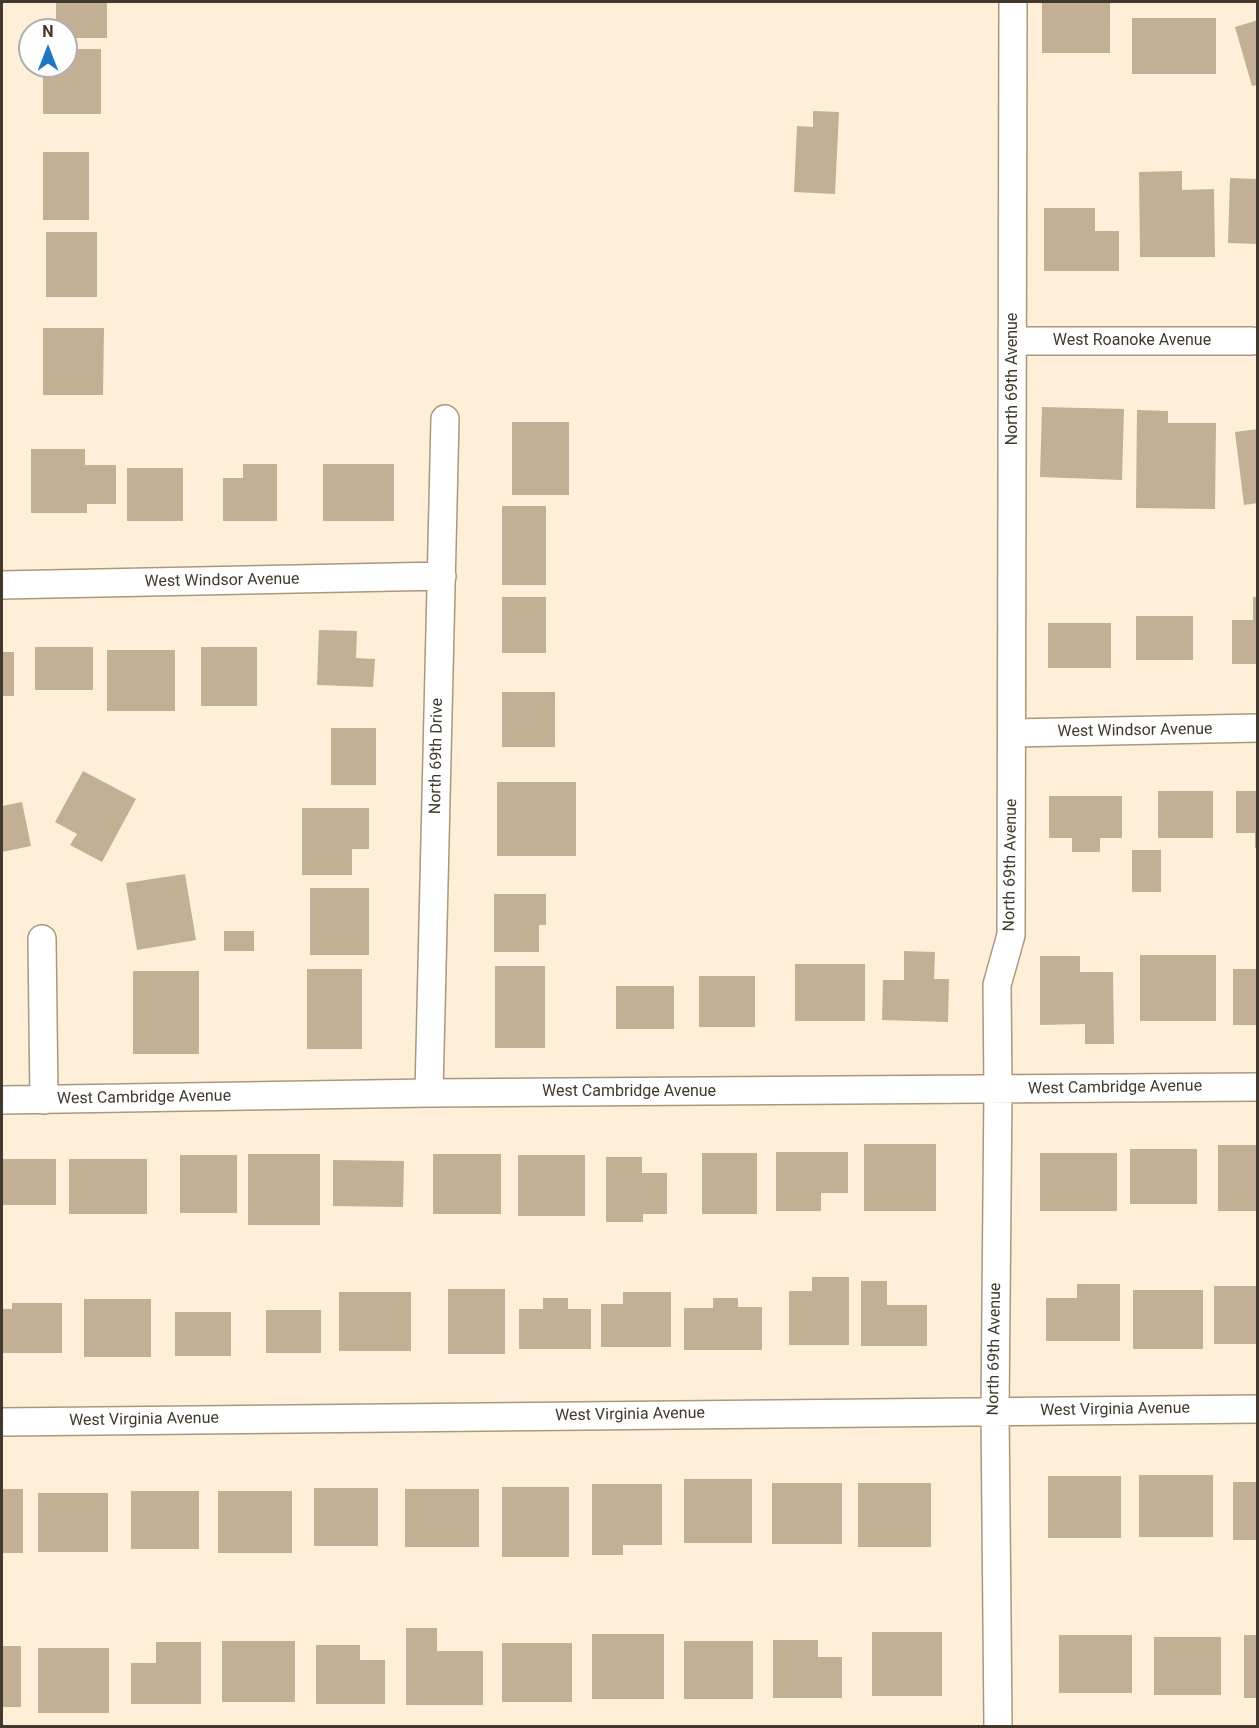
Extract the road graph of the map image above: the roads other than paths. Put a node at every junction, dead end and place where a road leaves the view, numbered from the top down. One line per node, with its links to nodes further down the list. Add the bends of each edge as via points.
1 (1013, 2): 2 (street, North 69th Avenue)
2 (1013, 341): 3 (street, West Roanoke Avenue); 8 (street, North 69th Avenue)
3 (1252, 341)
4 (445, 419): 5 (street, North 69th Drive)
5 (442, 576): 6 (street, West Windsor Avenue); 12 (street, North 69th Drive)
6 (2, 585)
7 (1257, 728): 8 (street, West Windsor Avenue)
8 (1012, 733): 11 (street, North 69th Avenue, via 1011,934 998,985)
9 (42, 939): 14 (street)
10 (1257, 1087): 11 (street, West Cambridge Avenue)
11 (998, 1089): 12 (street, West Cambridge Avenue); 16 (street, North 69th Avenue)
12 (429, 1093): 14 (street, West Cambridge Avenue)
13 (2, 1100): 14 (street, West Cambridge Avenue)
14 (44, 1100)
15 (1257, 1409): 16 (street, West Virginia Avenue)
16 (995, 1412): 17 (street, West Virginia Avenue); 18 (street, North 69th Avenue)
17 (2, 1422)
18 (998, 1726)

